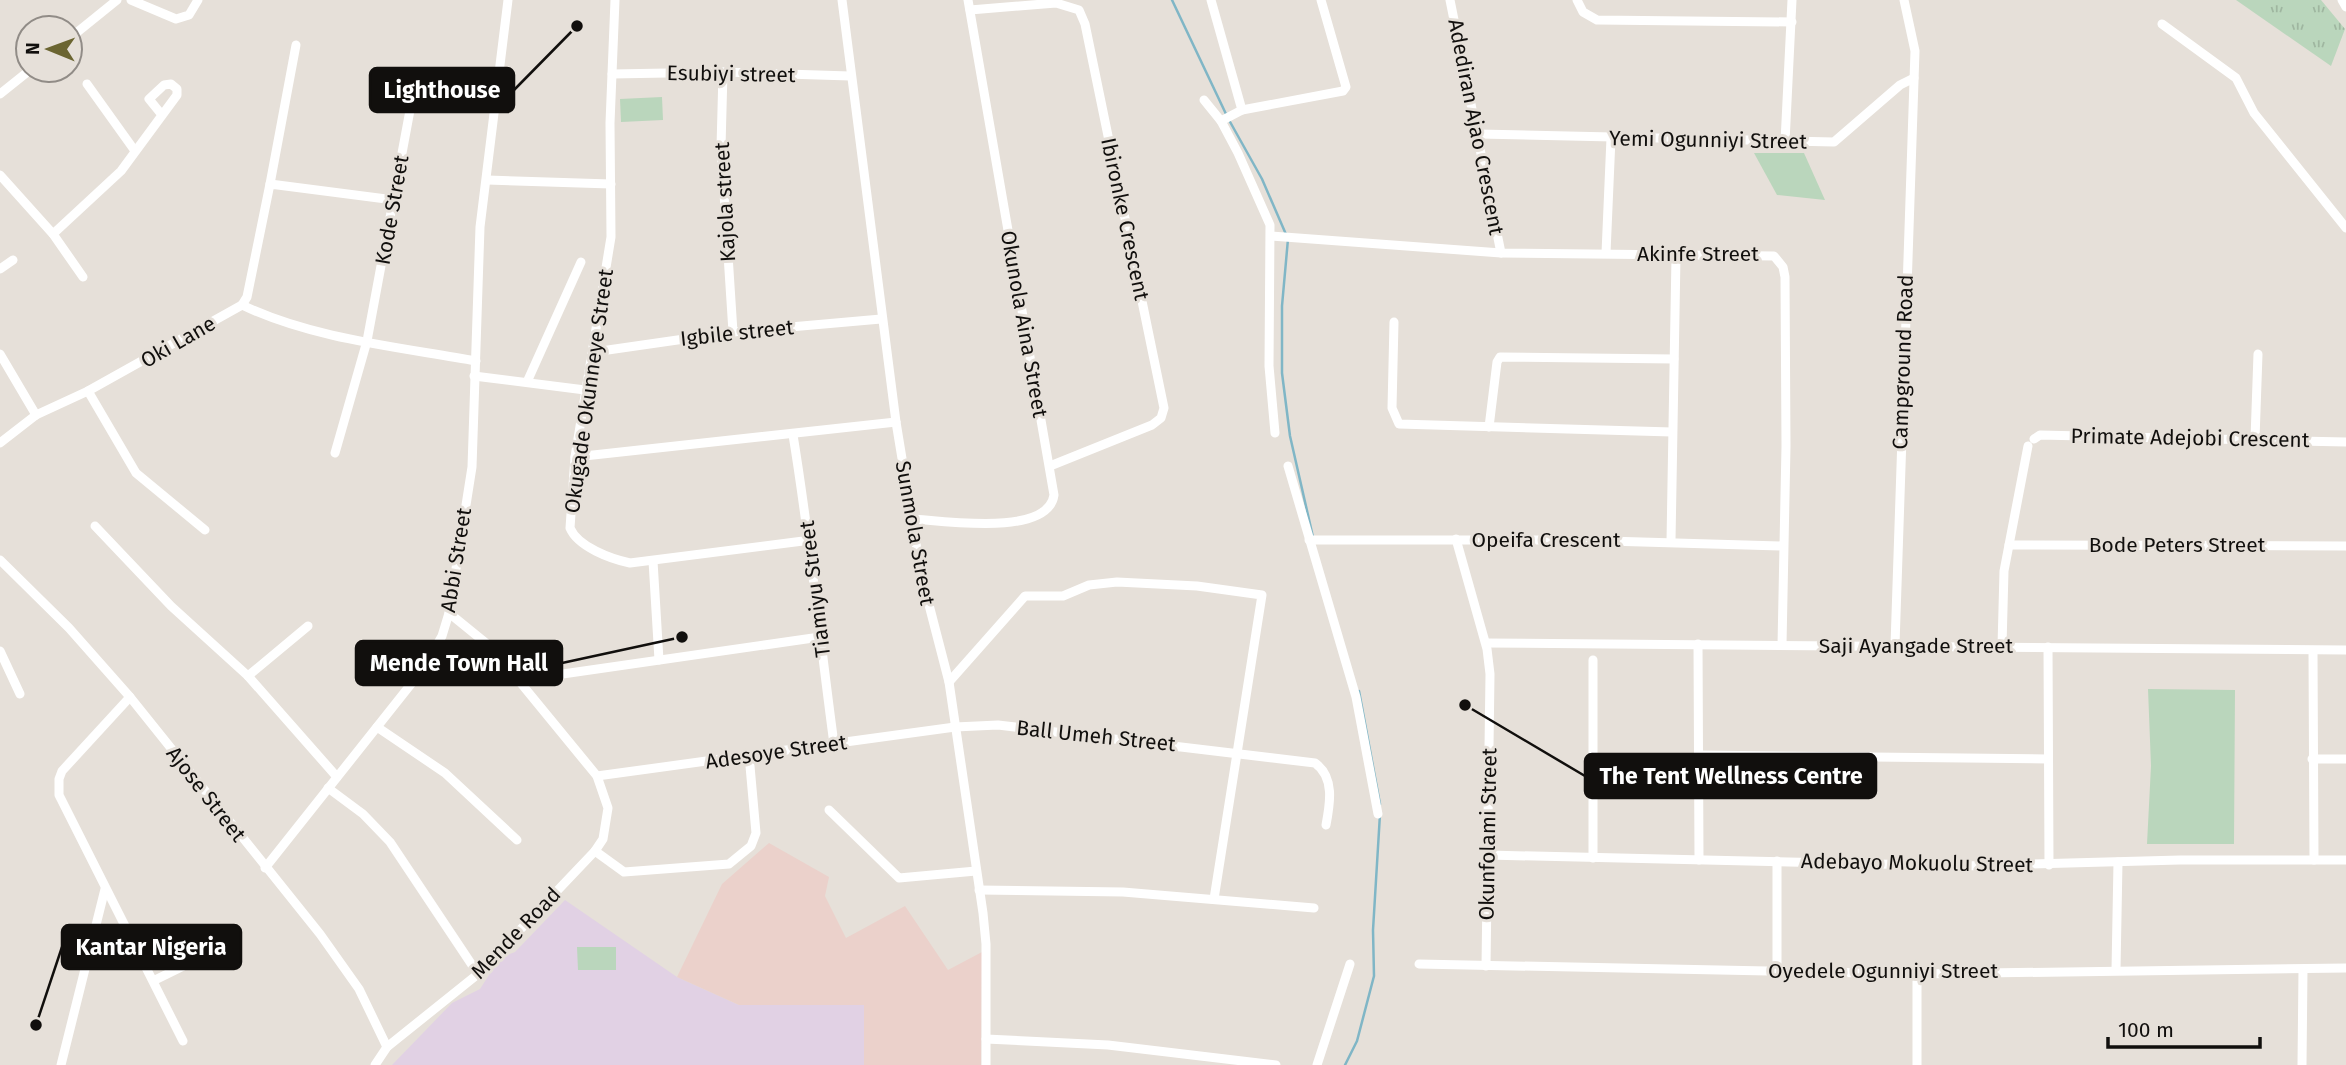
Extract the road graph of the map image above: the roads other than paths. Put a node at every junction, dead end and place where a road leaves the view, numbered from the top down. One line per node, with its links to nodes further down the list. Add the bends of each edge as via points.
1 (117, 0): 18 (street)
2 (131, 0): 3 (street, via 176,19 189,15)
3 (198, 0)
4 (508, 0): 37 (street, Abbi Street)
5 (615, 0): 21 (street, Okugade Okunneye Street)
6 (842, 0): 22 (street, Sunmola Street)
7 (1211, 0): 29 (street)
8 (1321, 0): 29 (street, via 1346,87)
9 (1450, 0): 32 (street, Adediran Ajao Crescent)
10 (1577, 0): 16 (street, via 1583,12 1597,20)
11 (1792, 0): 16 (street)
12 (1904, 0): 24 (street, via 1915,51)
13 (2342, 0): 15 (street)
14 (969, 5): 76 (street, Okunola Aina Street); 76 (street, Ibironke Crescent, via 1056,3 1079,10 1164,408 1152,425)
15 (2346, 7)
16 (1792, 22): 34 (street)
17 (2162, 24): 41 (street, via 2236,78 2254,113)
18 (84, 27)
19 (296, 45): 38 (street)
20 (723, 72): 21 (street, Esubiyi street); 22 (street, Esubiyi street); 54 (street, Kajola street, via 721,147)
21 (612, 74): 39 (street, Okugade Okunneye Street)
22 (850, 76): 52 (street, Sunmola Street)
23 (416, 78): 40 (street, Kode Street)
24 (1914, 78): 34 (street, Yemi Ogunniyi Street, via 1834,142); 96 (street, Campground Road)
25 (14, 83): 27 (street)
26 (87, 84): 35 (street)
27 (0, 94)
28 (1204, 100): 31 (street)
29 (1242, 110): 31 (street)
30 (162, 115): 35 (street)
31 (1226, 119): 43 (street)
32 (1479, 134): 33 (street, Yemi Ogunniyi Street); 44 (street, Adediran Ajao Crescent)
33 (1611, 138): 34 (street, Yemi Ogunniyi Street); 45 (street)
34 (1785, 142)
35 (135, 151): 42 (street, via 121,171)
36 (0, 175): 42 (street)
37 (488, 180): 39 (street); 60 (street, Abbi Street, via 480,226)
38 (270, 184): 40 (street); 51 (street)
39 (611, 184): 56 (street, Okugade Okunneye Street, via 611,237)
40 (394, 200): 55 (street, Kode Street)
41 (2346, 228)
42 (53, 233): 50 (street)
43 (1275, 235): 44 (street, Akinfe Street); 69 (street, via 1269,366)
44 (1502, 253): 45 (street, Akinfe Street)
45 (1606, 253): 46 (street, Akinfe Street)
46 (1676, 256): 59 (street); 85 (street, Akinfe Street, via 1764,254 1774,256 1783,267)
47 (13, 260): 49 (street)
48 (581, 262): 62 (street)
49 (0, 269)
50 (83, 276)
51 (243, 305): 55 (street, via 271,318); 64 (street, Oki Lane)
52 (881, 319): 54 (street, Igbile street); 66 (street, Sunmola Street)
53 (1394, 322): 67 (street, via 1392,408 1399,424)
54 (733, 332): 56 (street, Igbile street)
55 (367, 341): 60 (street); 74 (street, Kode Street)
56 (594, 352): 63 (street, Okugade Okunneye Street)
57 (0, 354): 65 (street)
58 (2258, 354): 71 (street)
59 (1674, 359): 67 (street, via 1500,357); 68 (street)
60 (476, 361): 61 (street, Abbi Street)
61 (474, 376): 62 (street); 90 (street, Abbi Street, via 472,467)
62 (527, 382): 63 (street)
63 (585, 390): 75 (street, Okugade Okunneye Street)
64 (88, 391): 65 (street, Oki Lane); 80 (street, via 136,472)
65 (36, 415): 73 (street, Oki Lane)
66 (896, 422): 70 (street); 78 (street, Sunmola Street)
67 (1489, 427): 68 (street)
68 (1672, 432): 84 (street)
69 (1275, 433)
70 (793, 435): 75 (street); 82 (street, Tiamiyu Street)
71 (2255, 439): 72 (street, Primate Adejobi Crescent); 86 (street, Primate Adejobi Crescent, via 2040,435 2031,442)
72 (2346, 442)
73 (0, 443)
74 (335, 453)
75 (575, 457): 89 (street, Okugade Okunneye Street, via 569,517 573,536 616,560)
76 (1050, 466): 78 (street, Okunola Aina Street, via 1053,503 1036,519 986,524)
77 (1288, 466): 83 (street)
78 (913, 519): 106 (street, Sunmola Street, via 931,622)
79 (95, 526): 104 (street, via 171,606)
80 (205, 530)
81 (1456, 539): 83 (street, Opeifa Crescent); 84 (street, Opeifa Crescent); 93 (street, Okunfolami Street)
82 (811, 540): 89 (street, Okugade Okunneye Street); 92 (street, Tiamiyu Street)
83 (1313, 540): 122 (street, via 1356,697)
84 (1671, 541): 85 (street, Opeifa Crescent)
85 (1783, 545): 95 (street, Akinfe Street)
86 (2009, 545): 87 (street, Bode Peters Street); 97 (street)
87 (2346, 546)
88 (0, 561): 108 (street, Ajose Street, via 69,628)
89 (653, 561): 102 (street)
90 (449, 613): 105 (street, via 492,648); 109 (street, Abbi Street, via 424,669)
91 (308, 626): 104 (street)
92 (820, 637): 102 (street); 111 (street, Tiamiyu Street)
93 (1486, 643): 94 (street, Saji Ayangade Street); 126 (street, Okunfolami Street)
94 (1698, 644): 95 (street, Saji Ayangade Street); 114 (street)
95 (1782, 645): 96 (street, Saji Ayangade Street)
96 (1895, 645): 97 (street, Saji Ayangade Street)
97 (2002, 646): 98 (street, Saji Ayangade Street)
98 (2048, 647): 101 (street, Saji Ayangade Street); 115 (street)
99 (2346, 650): 101 (street, Saji Ayangade Street)
100 (0, 651): 107 (street)
101 (2313, 651): 116 (street)
102 (659, 660): 105 (street)
103 (1593, 660): 127 (street)
104 (248, 676): 119 (street)
105 (521, 680): 118 (street)
106 (949, 682): 110 (street, Sunmola Street); 112 (street, via 1025,596 1063,596 1089,585 1117,582 1259,593 1264,601)
107 (20, 694)
108 (130, 698): 134 (street, Ajose Street); 136 (street, via 59,779 61,802)
109 (377, 727): 119 (street, Abbi Street); 124 (street, via 445,773)
110 (955, 727): 111 (street, Adesoye Street); 112 (street, Ball Umeh Street, via 998,725); 135 (street, Sunmola Street)
111 (834, 744): 113 (street, Adesoye Street)
112 (1238, 751): 123 (street, Ball Umeh Street, via 1315,762 1324,769 1329,778); 138 (street)
113 (749, 755): 118 (street, Adesoye Street); 125 (street, via 756,833 751,846 729,864 624,872)
114 (1699, 755): 115 (street); 128 (street)
115 (2048, 759): 133 (street)
116 (2312, 759): 117 (street); 129 (street)
117 (2346, 759)
118 (597, 776): 125 (street, Mende Road, via 608,808 603,839)
119 (337, 777): 120 (street, Abbi Street)
120 (328, 789): 134 (street, Abbi Street); 148 (street, via 363,814 390,842)
121 (829, 810): 135 (street, via 899,878)
122 (1378, 814)
123 (1326, 825)
124 (517, 840)
125 (595, 851): 148 (street, Mende Road)
126 (1488, 855): 127 (street, Adebayo Mokuolu Street); 143 (street, Okunfolami Street)
127 (1592, 858): 128 (street, Adebayo Mokuolu Street)
128 (1699, 860): 131 (street, Adebayo Mokuolu Street)
129 (2314, 860): 130 (street, Adebayo Mokuolu Street); 132 (street, Adebayo Mokuolu Street)
130 (2346, 860)
131 (1777, 861): 133 (street, Adebayo Mokuolu Street); 147 (street)
132 (2118, 862): 133 (street, Adebayo Mokuolu Street); 146 (street)
133 (2049, 865)
134 (265, 868): 153 (street, Ajose Street, via 341,961)
135 (976, 871): 137 (street, Sunmola Street)
136 (105, 889): 150 (street); 154 (street)
137 (979, 890): 138 (street, via 1078,890); 151 (street, Sunmola Street, via 986,944)
138 (1214, 899): 139 (street)
139 (1314, 908)
140 (212, 952): 150 (street)
141 (1350, 964): 158 (street)
142 (1419, 964): 143 (street, Oyedele Ogunniyi Street)
143 (1486, 966): 147 (street, Oyedele Ogunniyi Street)
144 (2346, 968): 145 (street, Oyedele Ogunniyi Street)
145 (2303, 969): 146 (street, Oyedele Ogunniyi Street); 160 (street)
146 (2116, 970): 149 (street, Oyedele Ogunniyi Street)
147 (1777, 971): 149 (street, Oyedele Ogunniyi Street)
148 (478, 974): 153 (street, Mende Road)
149 (1917, 974): 159 (street)
150 (155, 980): 152 (street)
151 (986, 1039): 156 (street, Sunmola Street); 157 (street, via 1108,1045)
152 (183, 1041)
153 (387, 1047): 155 (street, Mende Road)
154 (61, 1065)
155 (375, 1065)
156 (986, 1065)
157 (1276, 1065)
158 (1317, 1065)
159 (1917, 1065)
160 (2302, 1065)

